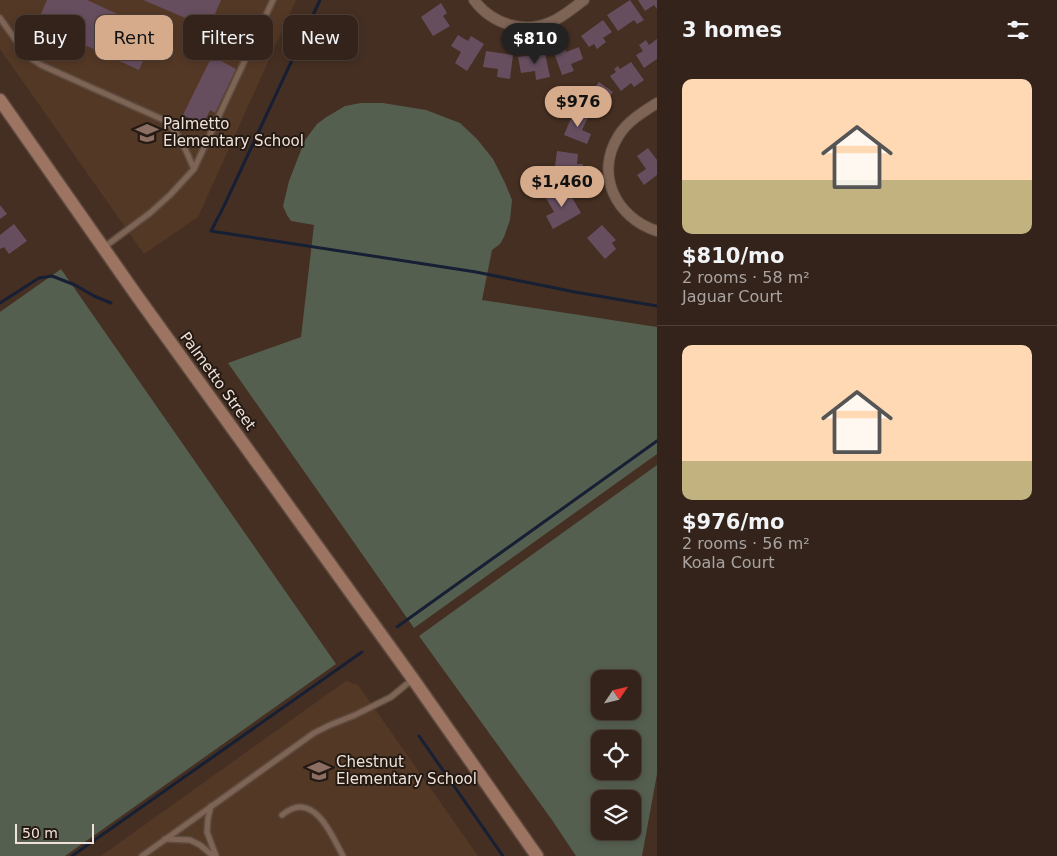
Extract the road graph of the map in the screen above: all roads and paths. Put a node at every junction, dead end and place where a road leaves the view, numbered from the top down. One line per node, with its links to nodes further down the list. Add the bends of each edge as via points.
1 (273, 0): 7 (lane)
2 (474, 0): 3 (street, via 500,22 526,27 553,21)
3 (584, 0)
4 (0, 18): 7 (lane, via 33,60 172,126)
5 (0, 100): 9 (main road, Palmetto Street)
6 (657, 103): 8 (street, via 632,120 619,135 611,152 609,171 612,190 627,214)
7 (194, 169): 9 (lane, via 150,213)
8 (657, 231)
9 (103, 248): 10 (main road, Palmetto Street)
10 (413, 679): 11 (lane, via 391,697 314,733); 17 (main road, Palmetto Street)
11 (211, 806): 13 (lane); 15 (lane, via 207,832)
12 (282, 815): 16 (lane, via 300,807 313,810 322,819)
13 (165, 839): 14 (lane); 15 (lane, via 190,840)
14 (142, 856)
15 (215, 856)
16 (343, 856)
17 (537, 856)

